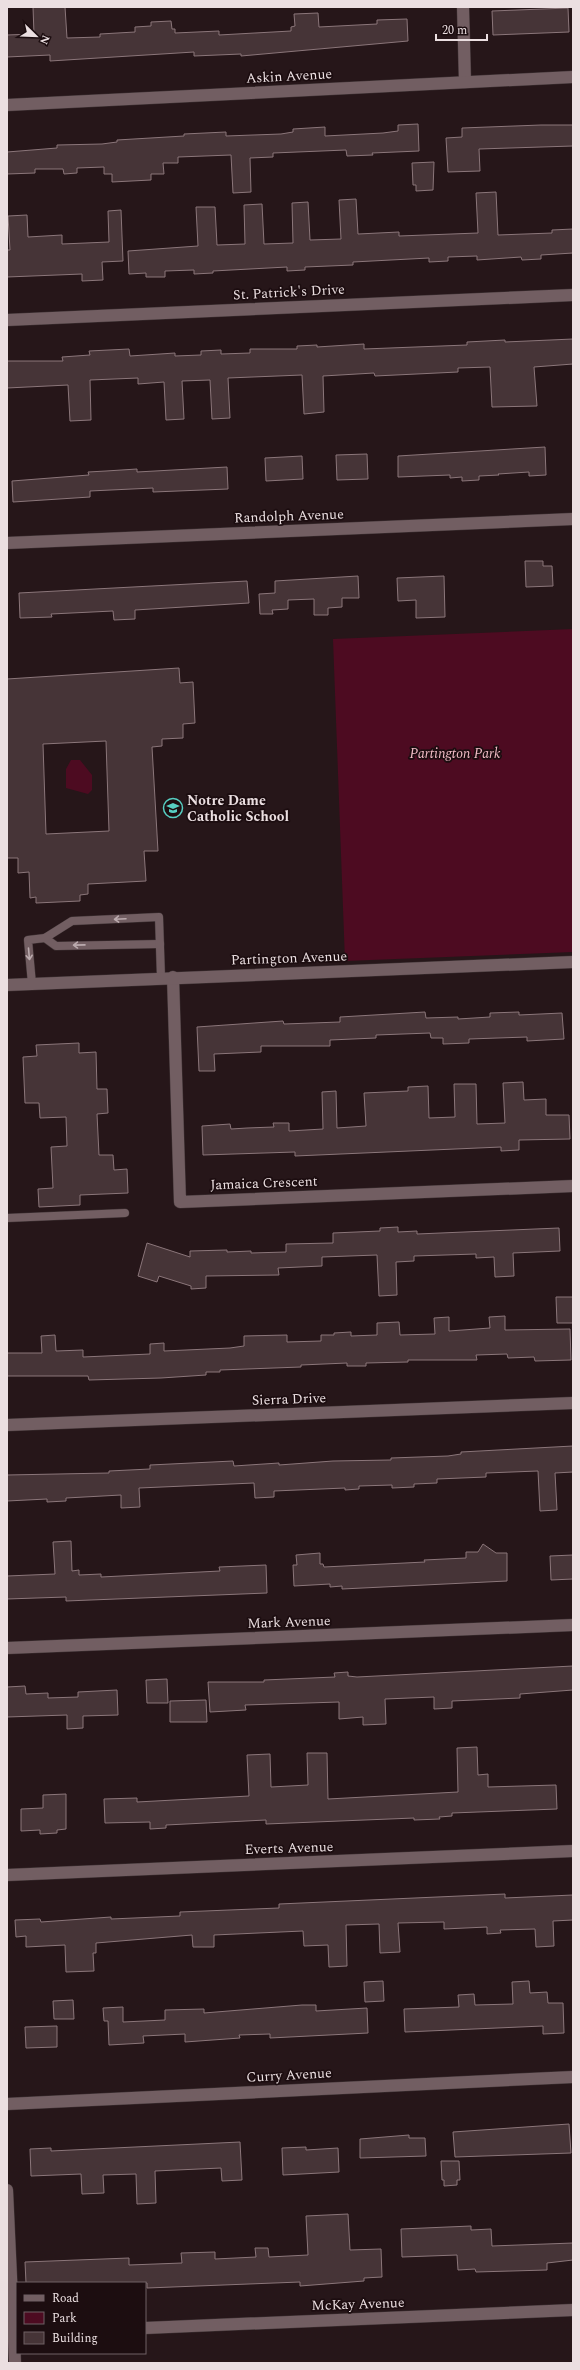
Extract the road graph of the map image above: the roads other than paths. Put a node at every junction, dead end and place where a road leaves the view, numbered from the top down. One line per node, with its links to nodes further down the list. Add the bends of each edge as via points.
1 (463, 7): 3 (street)
2 (573, 77): 3 (street, Askin Avenue)
3 (466, 82): 4 (street, Askin Avenue)
4 (7, 105)
5 (573, 294): 6 (street, St. Patrick's Drive)
6 (7, 320)
7 (573, 519): 8 (street, Randolph Avenue)
8 (7, 543)
9 (45, 938): 10 (lane, one-way to 9, via 56,946); 10 (lane, one-way to 9, via 159,917 72,921); 13 (lane, one-way to 13, via 28,940)
10 (160, 944): 12 (lane)
11 (573, 962): 12 (street, Partington Avenue)
12 (167, 978): 13 (street, Partington Avenue); 15 (street, Jamaica Crescent, via 180,1202)
13 (32, 984): 14 (street, Partington Avenue)
14 (7, 985)
15 (573, 1186)
16 (125, 1213): 17 (lane)
17 (7, 1218)
18 (573, 1403): 19 (street, Sierra Drive)
19 (7, 1424)
20 (573, 1625): 21 (street, Mark Avenue)
21 (7, 1648)
22 (573, 1852): 23 (street, Everts Avenue)
23 (7, 1875)
24 (573, 2077): 25 (street, Curry Avenue)
25 (7, 2104)
26 (7, 2190): 29 (street)
27 (573, 2310): 28 (street, McKay Avenue)
28 (146, 2328)
29 (13, 2334): 30 (street)
30 (15, 2363)

